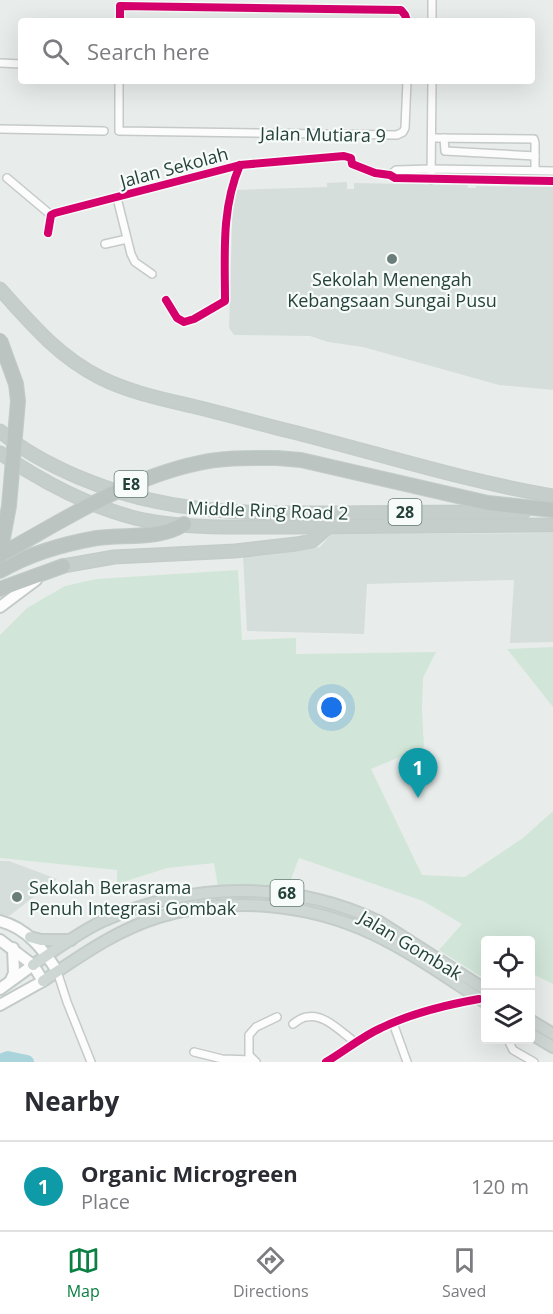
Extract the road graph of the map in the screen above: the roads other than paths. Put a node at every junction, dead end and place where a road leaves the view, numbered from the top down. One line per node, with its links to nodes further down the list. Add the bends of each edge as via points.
1 (432, 0): 4 (street)
2 (120, 18): 3 (street, via 120,6 400,10)
3 (406, 18)
4 (432, 18)
5 (0, 63): 6 (street)
6 (18, 64)
7 (119, 84): 8 (street, Jalan Mutiara 9, via 119,131 399,134 405,128)
8 (406, 84)
9 (432, 84): 12 (street)
10 (0, 129): 11 (street)
11 (104, 131)
12 (432, 138): 13 (street); 16 (street)
13 (444, 138): 14 (street, via 445,151); 14 (street, via 534,139)
14 (535, 156): 17 (street)
15 (240, 165): 19 (street, Jalan Sekolah, via 344,156 359,167); 23 (street, Jalan Sekolah); 30 (street, via 228,200 225,301 184,322)
16 (432, 169): 17 (street); 19 (street, via 396,170); 21 (street)
17 (535, 170): 18 (street)
18 (553, 171)
19 (390, 175): 21 (street, Jalan Sekolah)
20 (7, 178): 24 (street)
21 (431, 180): 22 (street, Jalan Sekolah)
22 (553, 181)
23 (117, 198): 24 (street, Jalan Sekolah); 26 (street)
24 (51, 215): 25 (street)
25 (48, 233)
26 (127, 239): 27 (street); 28 (street, via 135,262)
27 (105, 244)
28 (152, 274)
29 (0, 289): 34 (highway, via 56,349 114,384 409,463)
30 (166, 300)
31 (0, 340): 39 (highway, bridge, via 18,401 9,506)
32 (0, 431): 35 (highway, Middle Ring Road 2 / 28, via 63,470 116,492 168,506 258,513)
33 (0, 453): 36 (highway, Middle Ring Road 2 / 28, via 74,497 137,518)
34 (553, 496)
35 (553, 511): 39 (highway, E8, bridge, via 488,503 301,460 233,458 201,462 122,488)
36 (184, 524): 38 (highway, Middle Ring Road 2 / 28); 41 (highway, via 172,531 99,538 40,551)
37 (553, 525): 38 (highway, Middle Ring Road 2 / 28)
38 (328, 527): 40 (highway, via 312,541 296,544 114,557)
39 (0, 554)
40 (63, 566): 42 (highway); 43 (main road)
41 (0, 571)
42 (0, 589)
43 (0, 607)
44 (0, 921): 45 (main road)
45 (30, 937): 47 (main road); 49 (main road)
46 (0, 940): 48 (main road)
47 (73, 940): 49 (main road, Jalan Gombak / 68); 55 (main road, Jalan Gombak / 68, via 101,922 155,902 191,894 216,891 301,895 378,921)
48 (13, 948): 50 (main road); 52 (main road)
49 (47, 956): 50 (main road, Jalan Gombak / 68); 51 (main road)
50 (33, 965): 52 (main road, Jalan Gombak / 68); 53 (main road)
51 (57, 972): 53 (main road, Jalan Gombak / 68); 56 (main road, Jalan Gombak / 68, via 110,938 159,917 216,906 278,907 324,915 372,933); 70 (street)
52 (11, 980): 54 (main road, Jalan Gombak / 68)
53 (43, 981): 58 (main road, Jalan Gombak / 68)
54 (0, 988)
55 (481, 996)
56 (481, 996)
57 (481, 997): 60 (street)
58 (0, 1005)
59 (277, 1017): 69 (street, via 255,1027 249,1035 249,1055)
60 (393, 1023): 65 (street); 72 (street)
61 (535, 1023): 63 (main road)
62 (293, 1024): 65 (street, via 305,1017 316,1017)
63 (553, 1035)
64 (535, 1036): 67 (main road)
65 (355, 1042): 71 (street)
66 (510, 1044): 73 (street)
67 (553, 1047)
68 (194, 1052): 69 (street)
69 (254, 1061)
70 (91, 1062)
71 (326, 1062)
72 (407, 1062)
73 (534, 1062)

